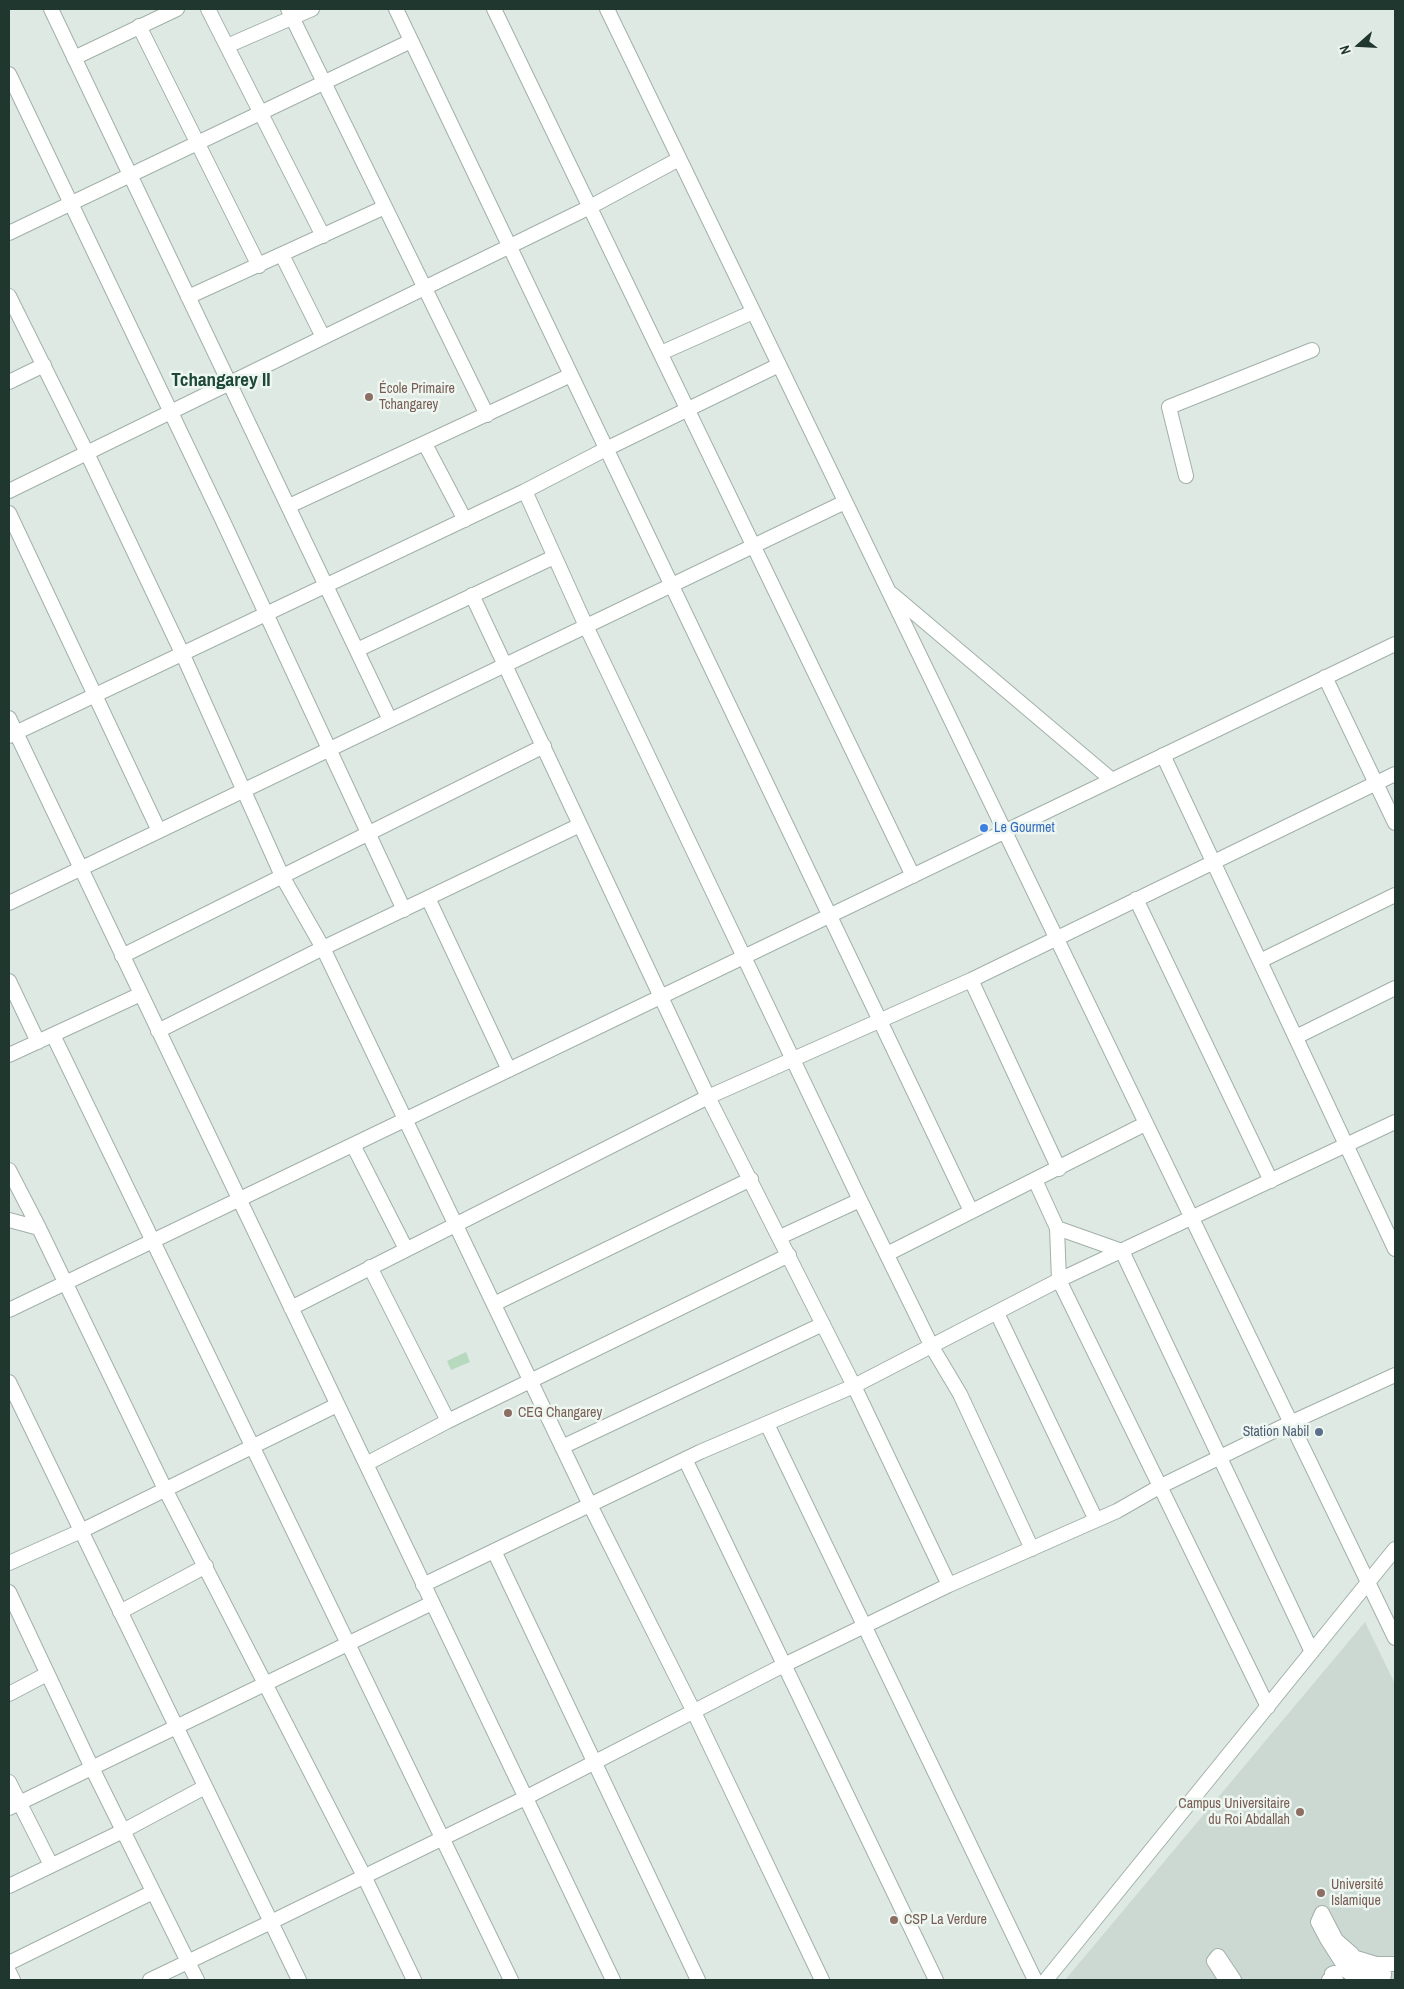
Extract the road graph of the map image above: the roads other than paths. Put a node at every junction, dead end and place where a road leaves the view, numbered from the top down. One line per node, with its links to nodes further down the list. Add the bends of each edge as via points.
1 (51, 9): 12 (street)
2 (177, 9): 9 (street)
3 (208, 9): 11 (street)
4 (312, 9): 8 (street)
5 (396, 9): 10 (street)
6 (494, 9): 21 (street)
7 (606, 9): 17 (street)
8 (290, 13): 11 (street); 14 (street)
9 (138, 26): 12 (street); 16 (street)
10 (411, 41): 14 (street); 24 (street)
11 (227, 46): 15 (street)
12 (74, 58): 18 (street)
13 (9, 74): 19 (street)
14 (324, 82): 15 (street); 20 (street)
15 (259, 113): 16 (street); 23 (street)
16 (197, 143): 18 (street); 26 (street)
17 (679, 160): 21 (street); 30 (street)
18 (129, 176): 19 (street); 29 (street)
19 (71, 203): 22 (street); 40 (street)
20 (385, 207): 23 (street); 27 (street)
21 (590, 207): 24 (street); 33 (street)
22 (9, 233)
23 (323, 236): 25 (street)
24 (509, 246): 27 (street); 36 (street)
25 (282, 255): 26 (street); 31 (street)
26 (259, 266): 29 (street)
27 (425, 288): 31 (street); 41 (street)
28 (9, 296): 34 (street)
29 (188, 297): 38 (street)
30 (753, 312): 33 (street); 35 (street)
31 (323, 338): 38 (street)
32 (1312, 350): 45 (street, via 1169,407)
33 (661, 353): 39 (street)
34 (44, 365): 37 (street); 44 (street)
35 (778, 365): 39 (street); 48 (street)
36 (571, 375): 41 (street); 43 (street)
37 (9, 382)
38 (229, 384): 40 (street); 49 (street)
39 (687, 409): 43 (street); 52 (street)
40 (170, 413): 44 (street); 58 (street)
41 (487, 415): 42 (street)
42 (425, 444): 49 (street); 51 (street)
43 (606, 449): 47 (street); 55 (street)
44 (87, 453): 46 (street); 62 (street)
45 (1186, 476)
46 (9, 491)
47 (525, 492): 51 (street); 53 (street)
48 (845, 502): 52 (street); 56 (street)
49 (289, 506): 54 (street)
50 (9, 513): 65 (street)
51 (465, 520): 54 (street)
52 (754, 546): 55 (street); 84 (street)
53 (554, 557): 57 (street); 59 (street)
54 (327, 585): 58 (street); 61 (street)
55 (671, 585): 59 (street); 90 (street)
56 (888, 591): 73 (street); 79 (street)
57 (472, 595): 61 (street); 63 (street)
58 (266, 615): 62 (street); 70 (street)
59 (586, 626): 63 (street); 94 (street)
60 (1395, 644): 64 (street)
61 (357, 650): 67 (street)
62 (183, 655): 65 (street); 75 (street)
63 (504, 665): 67 (street); 69 (street)
64 (1325, 677): 71 (street); 74 (street)
65 (95, 697): 68 (street); 78 (street)
66 (9, 718): 68 (street)
67 (390, 720): 70 (street)
68 (12, 735): 82 (street)
69 (544, 746): 77 (street); 80 (street)
70 (330, 749): 75 (street); 80 (street)
71 (1163, 755): 73 (street); 81 (street)
72 (1395, 774): 74 (street)
73 (1112, 780): 79 (street)
74 (1376, 783): 76 (street); 81 (street)
75 (245, 790): 78 (street); 83 (street)
76 (1395, 823)
77 (580, 825): 86 (street); 100 (street)
78 (158, 831): 82 (street)
79 (1004, 832): 84 (street); 91 (street)
80 (368, 833): 83 (street); 89 (street)
81 (1213, 862): 87 (street); 95 (street)
82 (81, 868): 88 (street); 93 (street)
83 (282, 876): 92 (street); 93 (street)
84 (913, 876): 90 (street)
85 (1395, 894): 95 (street)
86 (428, 898): 89 (street); 108 (street)
87 (1136, 899): 91 (street); 119 (street)
88 (9, 903)
89 (404, 910): 92 (street)
90 (830, 916): 94 (street); 101 (street)
91 (1056, 938): 96 (street); 112 (street)
92 (323, 948): 102 (street); 110 (street)
93 (122, 956): 99 (street)
94 (745, 956): 100 (street); 107 (street)
95 (1260, 962): 104 (street)
96 (971, 980): 101 (street); 115 (street)
97 (9, 981): 105 (street)
98 (1395, 988): 104 (street)
99 (141, 994): 102 (street); 103 (street)
100 (660, 997): 108 (street); 109 (street)
101 (880, 1023): 107 (street); 122 (street)
102 (158, 1031): 120 (street)
103 (53, 1035): 105 (street); 130 (street)
104 (1296, 1038): 114 (street)
105 (38, 1042): 106 (street)
106 (9, 1055)
107 (793, 1060): 109 (street); 121 (street)
108 (509, 1070): 110 (street)
109 (708, 1097): 117 (street); 126 (street)
110 (406, 1119): 113 (street); 126 (street)
111 (1395, 1122): 114 (street)
112 (1145, 1124): 115 (street); 123 (street)
113 (353, 1145): 120 (street); 131 (street)
114 (1346, 1145): 119 (street); 125 (street)
115 (1058, 1169): 118 (street)
116 (9, 1170): 127 (street)
117 (751, 1179): 129 (street); 139 (street)
118 (1035, 1180): 122 (street); 128 (street)
119 (1271, 1181): 123 (street)
120 (239, 1199): 130 (street); 140 (street)
121 (860, 1200): 129 (street); 134 (street)
122 (971, 1212): 134 (street)
123 (1191, 1218): 133 (street); 151 (street)
124 (9, 1220): 127 (street)
125 (1390, 1223): 132 (street)
126 (455, 1224): 131 (street); 139 (street)
127 (39, 1228): 138 (street)
128 (1057, 1228): 133 (street); 137 (street)
129 (780, 1237): 135 (street)
130 (153, 1240): 138 (street); 153 (street)
131 (406, 1249): 136 (street)
132 (1395, 1249)
133 (1122, 1251): 137 (street); 155 (street)
134 (887, 1254): 144 (street)
135 (789, 1256): 143 (street); 146 (street)
136 (370, 1267): 140 (street); 150 (street)
137 (1059, 1280): 142 (street); 158 (street)
138 (65, 1283): 141 (street); 159 (street)
139 (494, 1304): 146 (street)
140 (291, 1308): 149 (street)
141 (9, 1310)
142 (997, 1313): 144 (street); 161 (street)
143 (823, 1324): 148 (street); 154 (street)
144 (932, 1347): 148 (street); 163 (street, via 960,1394)
145 (1395, 1374): 151 (street)
146 (530, 1381): 150 (street); 154 (street)
147 (9, 1382): 162 (street)
148 (854, 1386): 152 (street); 170 (street)
149 (337, 1405): 153 (street); 157 (street)
150 (448, 1421): 157 (street)
151 (1290, 1423): 155 (street); 168 (street)
152 (767, 1424): 156 (street); 174 (street)
153 (253, 1446): 159 (street); 176 (street)
154 (562, 1447): 160 (street)
155 (1220, 1457): 158 (street); 177 (street)
156 (685, 1459): 160 (street); 178 (street)
157 (366, 1464): 169 (street)
158 (1159, 1487): 161 (street); 182 (street)
159 (165, 1490): 162 (street); 167 (street)
160 (590, 1505): 165 (street); 183 (street)
161 (1096, 1520): 163 (street)
162 (81, 1531): 166 (street); 173 (street)
163 (1032, 1549): 170 (street)
164 (1395, 1549): 168 (street)
165 (494, 1551): 169 (street); 185 (street)
166 (9, 1564)
167 (206, 1566): 173 (street); 180 (street)
168 (1367, 1582): 175 (street); 177 (street)
169 (424, 1584): 172 (street)
170 (949, 1585): 174 (street)
171 (9, 1592): 179 (street)
172 (432, 1603): 176 (street); 189 (street)
173 (120, 1612): 184 (street)
174 (865, 1626): 178 (street); 213 (street)
175 (1395, 1638)
176 (349, 1643): 180 (street); 192 (street)
177 (1312, 1652): 182 (street)
178 (784, 1665): 183 (street); 212 (street)
179 (47, 1674): 181 (street); 186 (street)
180 (266, 1683): 184 (street); 194 (street)
181 (9, 1694)
182 (1268, 1707): 214 (street)
183 (694, 1710): 185 (street); 211 (street)
184 (176, 1727): 186 (street); 188 (street)
185 (594, 1761): 189 (street); 210 (street)
186 (92, 1768): 190 (street); 191 (street)
187 (9, 1782): 190 (street)
188 (205, 1787): 191 (street); 197 (street)
189 (525, 1798): 192 (street); 209 (street)
190 (14, 1805): 193 (street)
191 (123, 1831): 193 (street); 196 (street)
192 (442, 1838): 194 (street); 208 (street)
193 (52, 1866): 195 (street)
194 (364, 1876): 197 (street); 207 (street)
195 (9, 1886)
196 (153, 1892): 199 (street); 200 (street)
197 (271, 1922): 199 (street); 206 (street)
198 (1353, 1957): 201 (street, via 1376,1964); 219 (street, via 1336,1940 1322,1913 1318,1922 1327,1940 1348,1972); 220 (street, via 1357,1968 1384,1974)
199 (188, 1962): 204 (street); 205 (street)
200 (9, 1963)
201 (1395, 1964)
202 (9, 1972): 203 (street)
203 (13, 1980)
204 (150, 1980)
205 (197, 1980)
206 (300, 1980)
207 (414, 1980)
208 (512, 1980)
209 (613, 1980)
210 (698, 1980)
211 (822, 1980)
212 (936, 1980)
213 (1035, 1980)
214 (1046, 1980)
215 (1226, 1980): 216 (street, via 1214,1961 1218,1956)
216 (1234, 1980)
217 (1329, 1980): 218 (street, via 1334,1973)
218 (1336, 1980)
219 (1360, 1980)
220 (1383, 1980)

